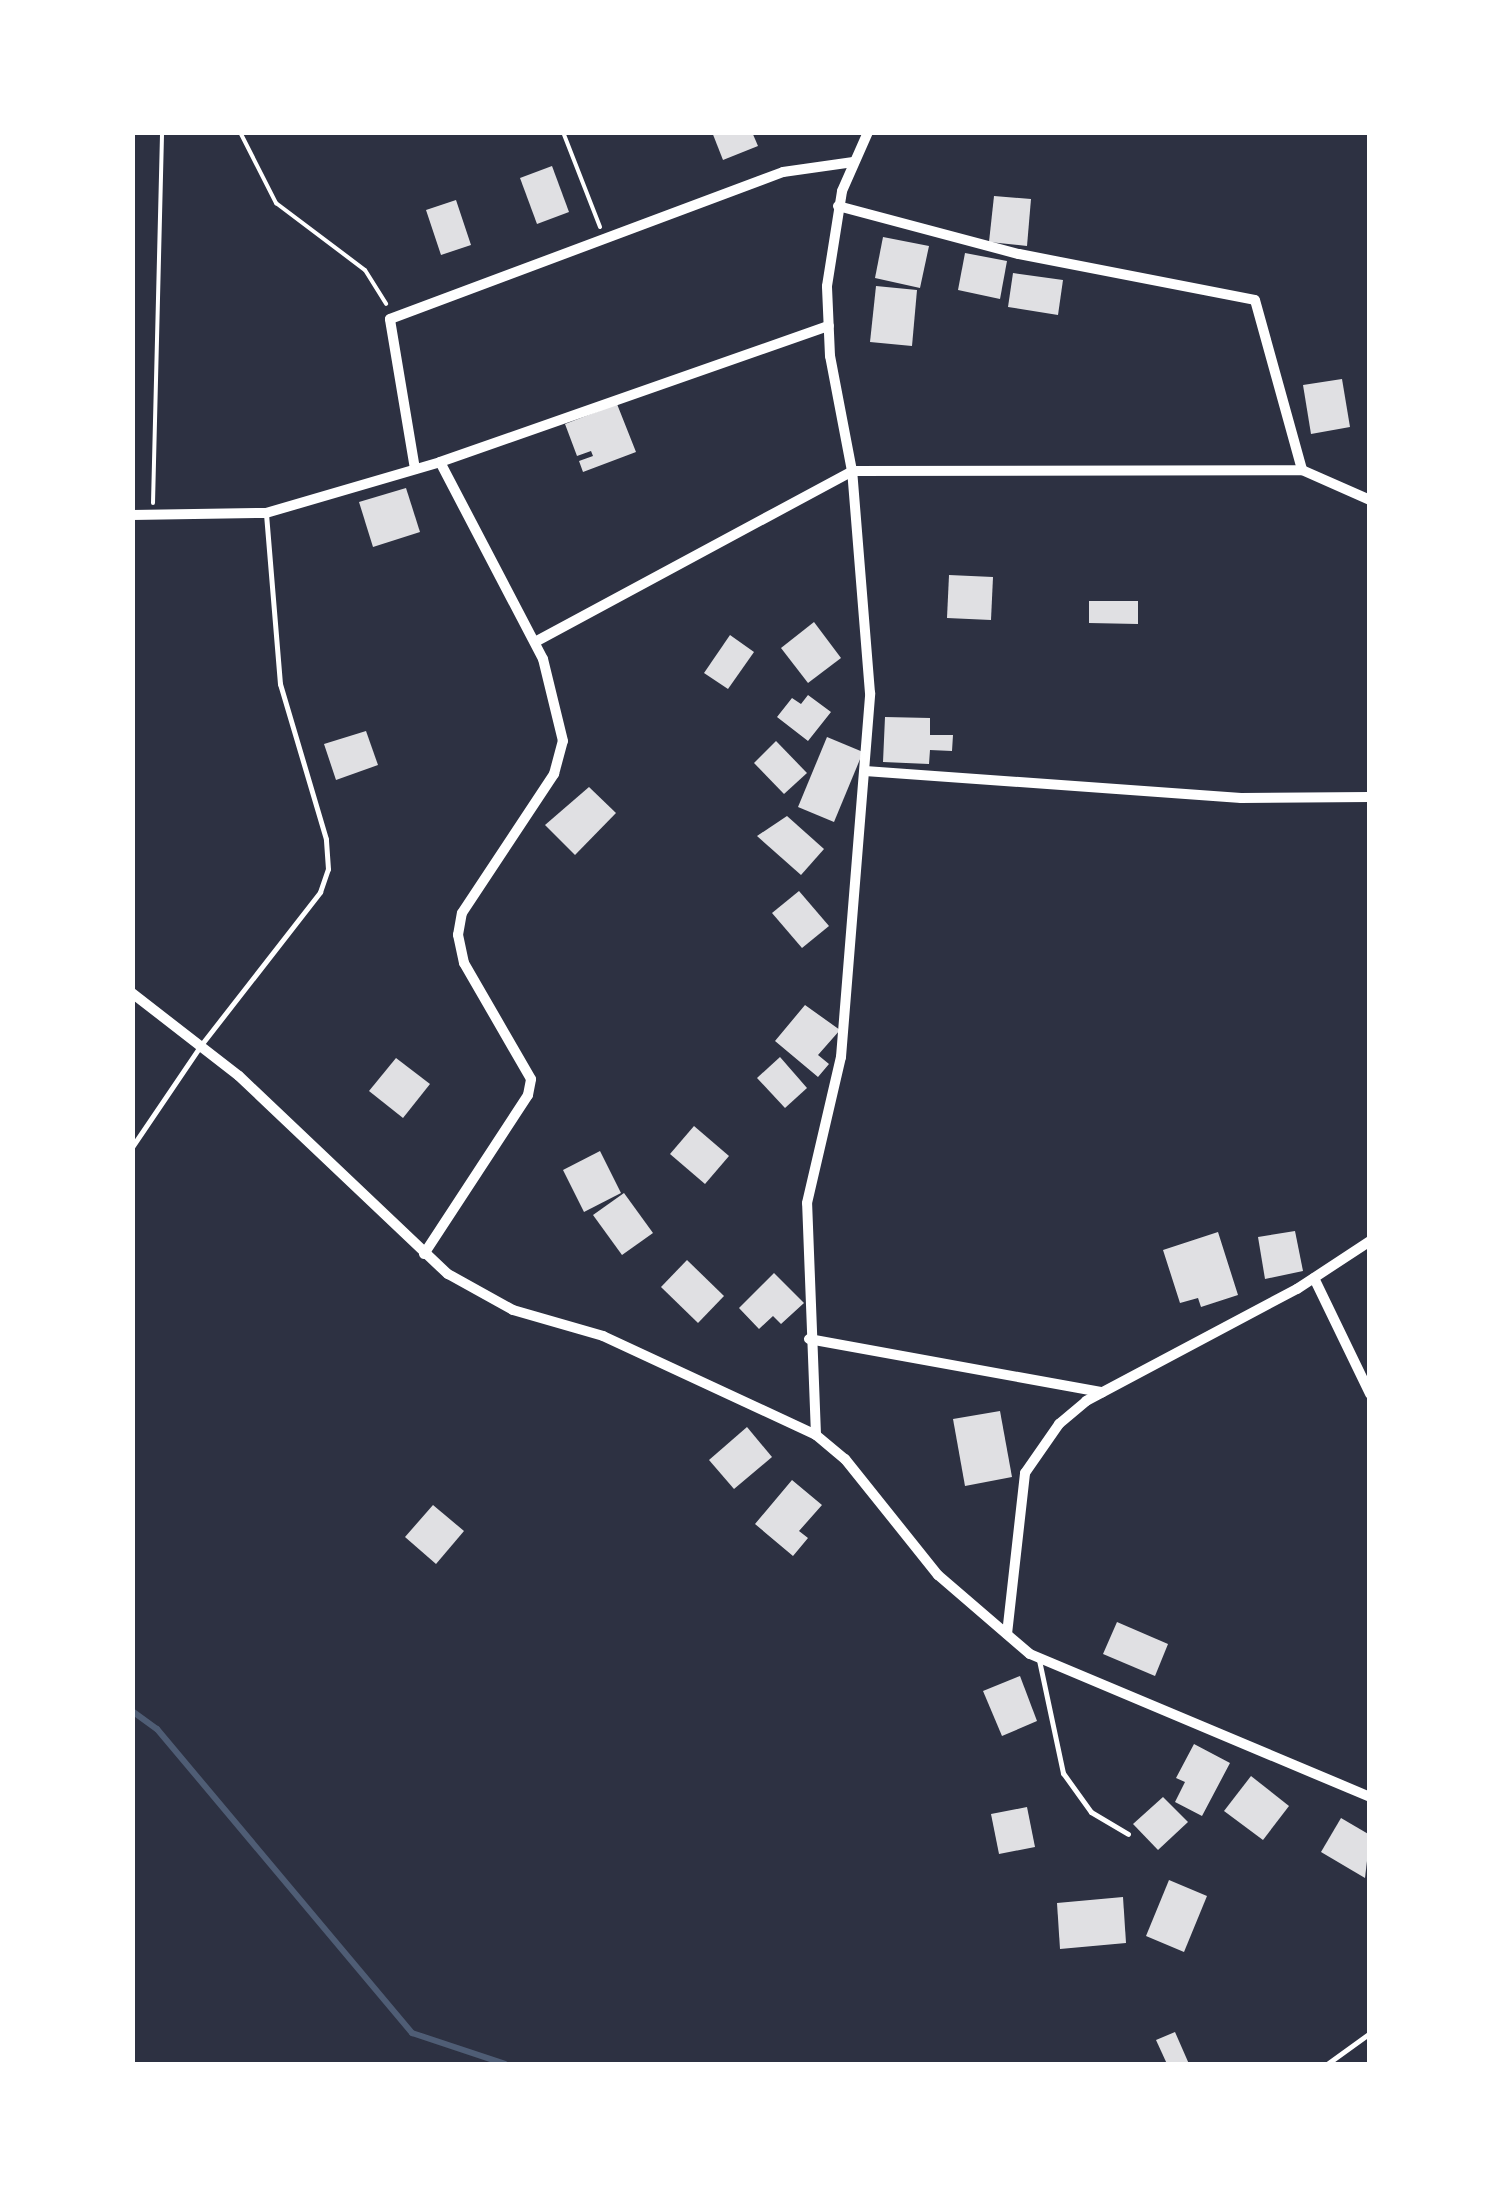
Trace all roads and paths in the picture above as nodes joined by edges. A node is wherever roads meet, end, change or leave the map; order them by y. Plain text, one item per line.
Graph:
1 (162, 132) edge
2 (240, 132) edge
3 (562, 132) edge
4 (868, 132) edge
5 (853, 162) junction
6 (838, 206) junction
7 (604, 236) junction
8 (390, 318) junction
9 (829, 326) junction
10 (440, 462) junction
11 (415, 469) junction
12 (1302, 470) junction
13 (852, 471) junction
14 (1370, 500) edge
15 (266, 513) junction
16 (132, 515) edge
17 (152, 517) junction
18 (535, 642) junction
19 (865, 770) junction
20 (1370, 797) edge
21 (132, 993) edge
22 (201, 1045) junction
23 (132, 1147) edge
24 (1370, 1241) edge
25 (424, 1254) junction
26 (1314, 1278) junction
27 (808, 1340) junction
28 (1102, 1392) junction
29 (1370, 1394) edge
30 (816, 1435) junction
31 (1007, 1634) junction
32 (1038, 1658) junction
33 (1370, 1797) edge
34 (1128, 1834) dead end
35 (1370, 2032) edge
36 (1328, 2064) edge

1 - 17 path
2 - 8 path
3 - 7 path
4 - 5 street
5 - 6 street
5 - 7 street
6 - 9 street
6 - 12 street
7 - 8 street
8 - 11 street
9 - 10 street
9 - 13 street
10 - 11 street
10 - 18 street
11 - 15 street
12 - 13 street
12 - 14 street
13 - 18 street
13 - 19 street
15 - 17 street
15 - 22 lane
16 - 17 street
18 - 25 street
19 - 20 street
19 - 27 street
21 - 22 street
22 - 23 lane
22 - 25 street
24 - 26 street
25 - 30 street
26 - 28 street
26 - 29 street
27 - 28 street
27 - 30 street
28 - 31 street
30 - 31 street
31 - 32 street
32 - 33 street
32 - 34 lane
35 - 36 lane

